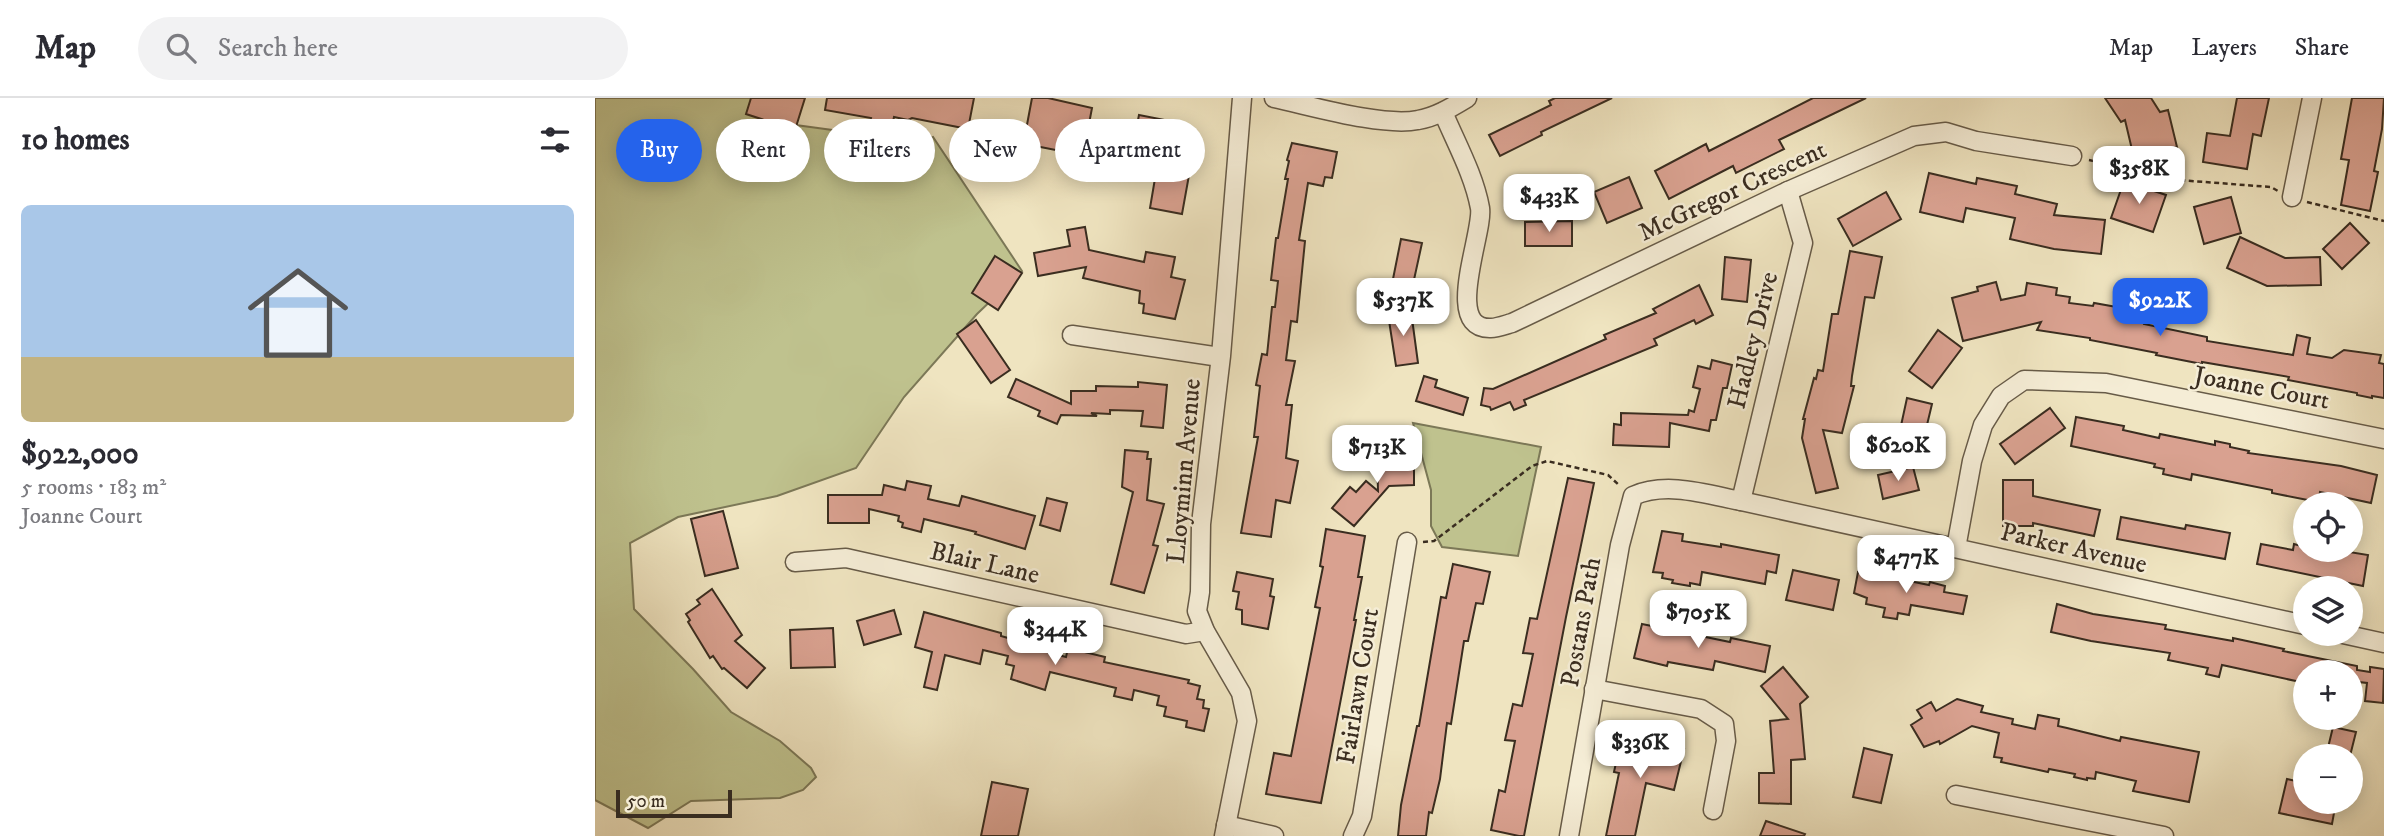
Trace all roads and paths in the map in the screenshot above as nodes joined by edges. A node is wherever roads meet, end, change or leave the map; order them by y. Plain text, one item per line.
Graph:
1 (1242, 98) edge
2 (1274, 98) edge
3 (1467, 98) edge
4 (2312, 98) edge
5 (1443, 112) junction
6 (2072, 156) joint
7 (1788, 191) junction
8 (2292, 197) junction
9 (2384, 221) edge
10 (1072, 335) dead end
11 (1220, 357) junction
12 (2384, 439) edge
13 (1633, 496) junction
14 (1741, 501) junction
15 (1407, 542) joint
16 (1956, 548) junction
17 (795, 562) dead end
18 (2293, 622) edge
19 (1205, 631) junction
20 (2363, 638) edge
21 (2384, 643) edge
22 (1594, 689) junction
23 (1956, 794) dead end
24 (1713, 810) dead end
25 (1225, 831) edge
26 (1274, 836) edge
27 (1353, 836) edge
28 (1569, 836) edge
29 (2164, 836) edge

1 - 11 street, Lloyminn Avenue
2 - 5 street
3 - 5 street
4 - 8 street
5 - 7 street, McGregor Crescent
6 - 7 street, McGregor Crescent
6 - 8 path
7 - 14 street, Hadley Drive
8 - 9 path
10 - 11 street
11 - 19 street, Lloyminn Avenue
12 - 16 street, Joanne Court
13 - 14 street, Parker Avenue
13 - 15 path
13 - 22 street, Postans Path
14 - 16 street, Parker Avenue
15 - 27 street, Fairlawn Court
16 - 18 street, Parker Avenue
17 - 19 street, Blair Lane
19 - 25 street, Lloyminn Avenue
20 - 21 street
22 - 24 street
22 - 28 street, Postans Path
23 - 29 street
25 - 26 street

